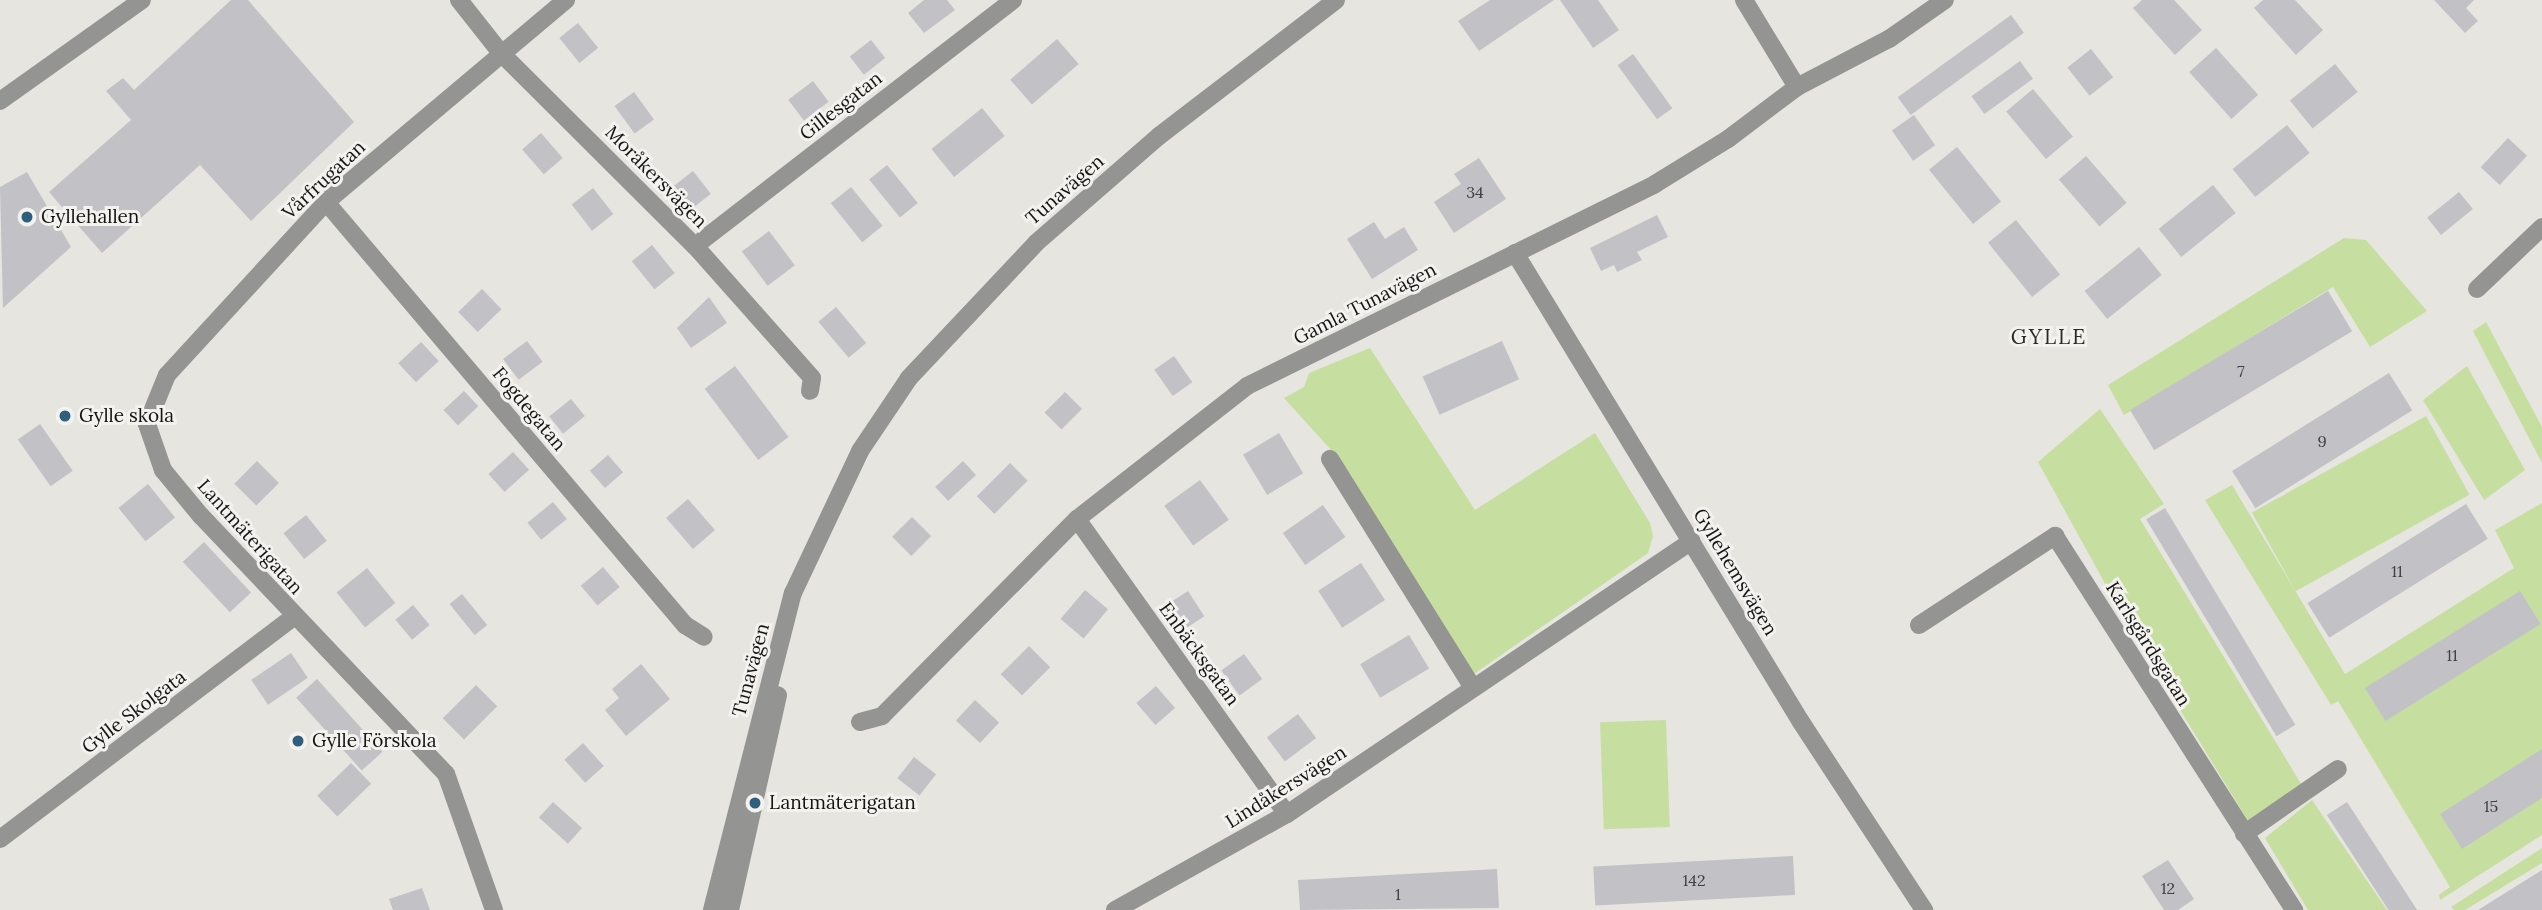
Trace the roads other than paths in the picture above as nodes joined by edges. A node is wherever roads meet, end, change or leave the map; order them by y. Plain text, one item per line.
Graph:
1 (142, 0) edge
2 (459, 0) edge
3 (566, 0) edge
4 (1013, 0) edge
5 (1336, 0) edge
6 (1744, 0) edge
7 (1945, 0) edge
8 (500, 52) junction
9 (1797, 87) junction
10 (0, 101) edge
11 (326, 202) junction
12 (2542, 227) edge
13 (695, 246) junction
14 (1515, 253) junction
15 (2477, 289) dead end
16 (810, 391) dead end
17 (147, 424) joint
18 (860, 451) junction
19 (1330, 459) dead end
20 (1077, 519) junction
21 (1692, 541) junction
22 (294, 617) junction
23 (1919, 625) dead end
24 (704, 637) dead end
25 (1473, 688) junction
26 (860, 722) dead end
27 (2338, 769) dead end
28 (1287, 814) junction
29 (2244, 834) junction
30 (0, 839) edge
31 (494, 910) edge
32 (712, 910) edge
33 (730, 910) edge
34 (1115, 910) edge
35 (1924, 910) edge
36 (2294, 910) edge

1 - 10 street
2 - 8 street, Moråkersvägen
3 - 8 street, Vårfrugatan
4 - 13 street, Gillesgatan
5 - 18 street, Tunavägen
6 - 9 street
7 - 9 street, Gamla Tunavägen
8 - 11 street, Vårfrugatan
8 - 13 street, Moråkersvägen
9 - 14 street, Gamla Tunavägen
11 - 17 street, Vårfrugatan
11 - 24 street, Fogdegatan
12 - 15 street
13 - 16 street, Moråkersvägen
14 - 20 street, Gamla Tunavägen
14 - 21 street, Gyllehemsvägen
17 - 22 street, Lantmäterigatan
18 - 32 street, Tunavägen
18 - 33 street, Tunavägen
19 - 25 street
20 - 26 street, Gamla Tunavägen
20 - 28 street, Enbäcksgatan
21 - 25 street, Lindåkersvägen
21 - 35 street, Gyllehemsvägen
22 - 30 street, Gylle Skolgata
22 - 31 street, Lantmäterigatan
23 - 29 street, Karlsgårdsgatan
25 - 28 street, Lindåkersvägen
27 - 29 street
28 - 34 street, Lindåkersvägen
29 - 36 street, Karlsgårdsgatan

